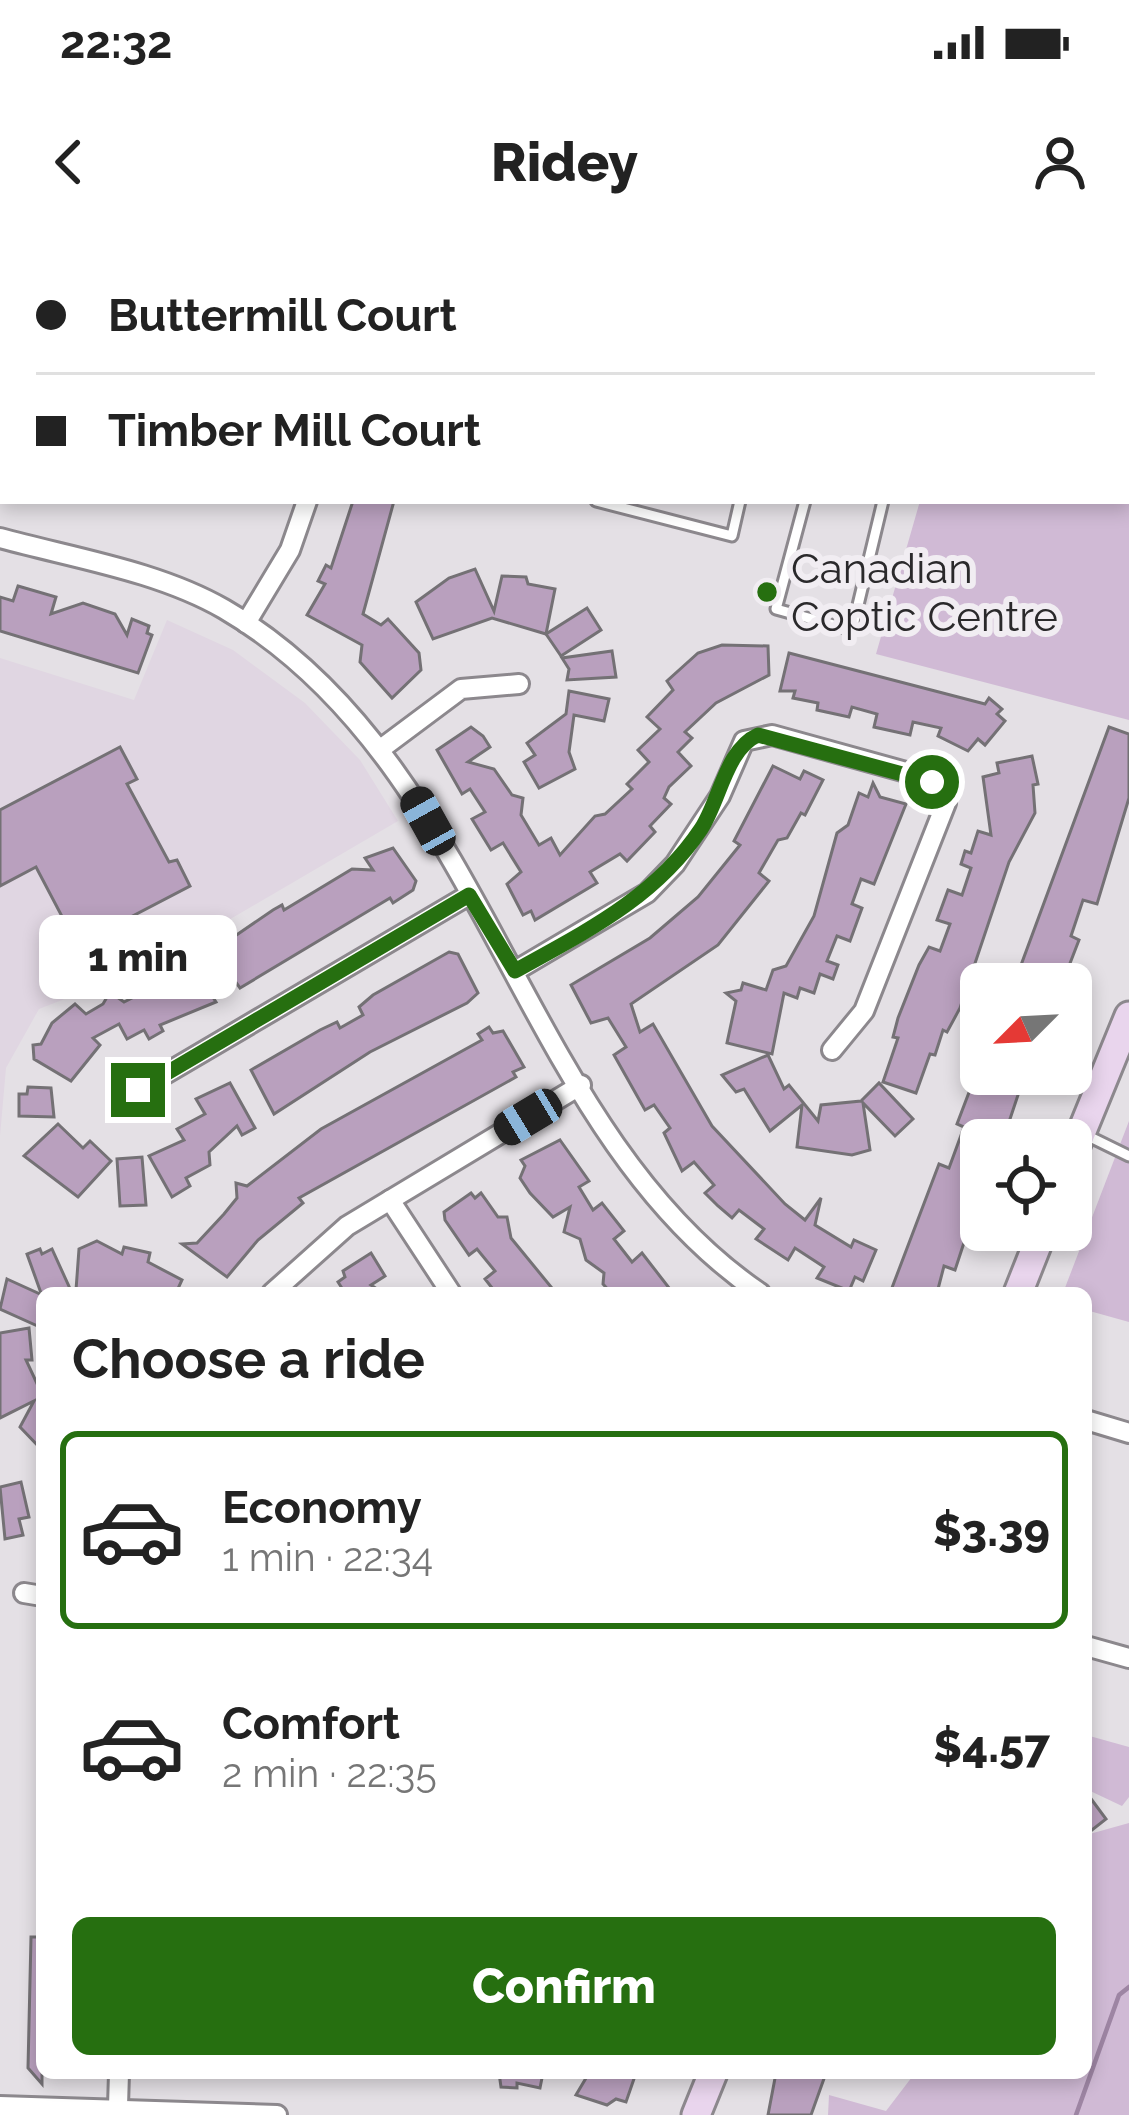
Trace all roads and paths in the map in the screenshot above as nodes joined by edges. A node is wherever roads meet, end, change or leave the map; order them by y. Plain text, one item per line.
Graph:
1 (306, 504) edge
2 (608, 504) edge
3 (739, 504) edge
4 (804, 504) edge
5 (883, 504) edge
6 (0, 538) edge
7 (246, 623) junction
8 (519, 684) dead end
9 (382, 748) junction
10 (469, 895) junction
11 (515, 971) junction
12 (1129, 1016) edge
13 (832, 1050) dead end
14 (581, 1085) junction
15 (138, 1090) dead end
16 (1087, 1119) edge
17 (1092, 1148) edge
18 (1129, 1156) edge
19 (390, 1200) junction
20 (1035, 1251) edge
21 (278, 1287) edge
22 (447, 1287) edge
23 (752, 1287) edge
24 (1020, 1287) edge
25 (1092, 1422) edge
26 (1129, 1432) edge
27 (1092, 1648) edge
28 (1129, 1658) edge
29 (119, 2079) edge
30 (711, 2079) edge
31 (0, 2106) edge
32 (118, 2106) junction
33 (277, 2115) edge
34 (696, 2115) edge

1 - 7 street
2 - 3 lane
4 - 5 lane
6 - 7 street
7 - 9 street
8 - 9 street
9 - 10 street
10 - 11 street
10 - 15 street
11 - 13 street
11 - 14 street
12 - 16 main road
14 - 19 street
14 - 23 street
17 - 18 lane
19 - 21 street
19 - 22 street
20 - 24 main road
25 - 26 street
27 - 28 street
29 - 32 street
30 - 34 main road
31 - 32 street
32 - 33 street

